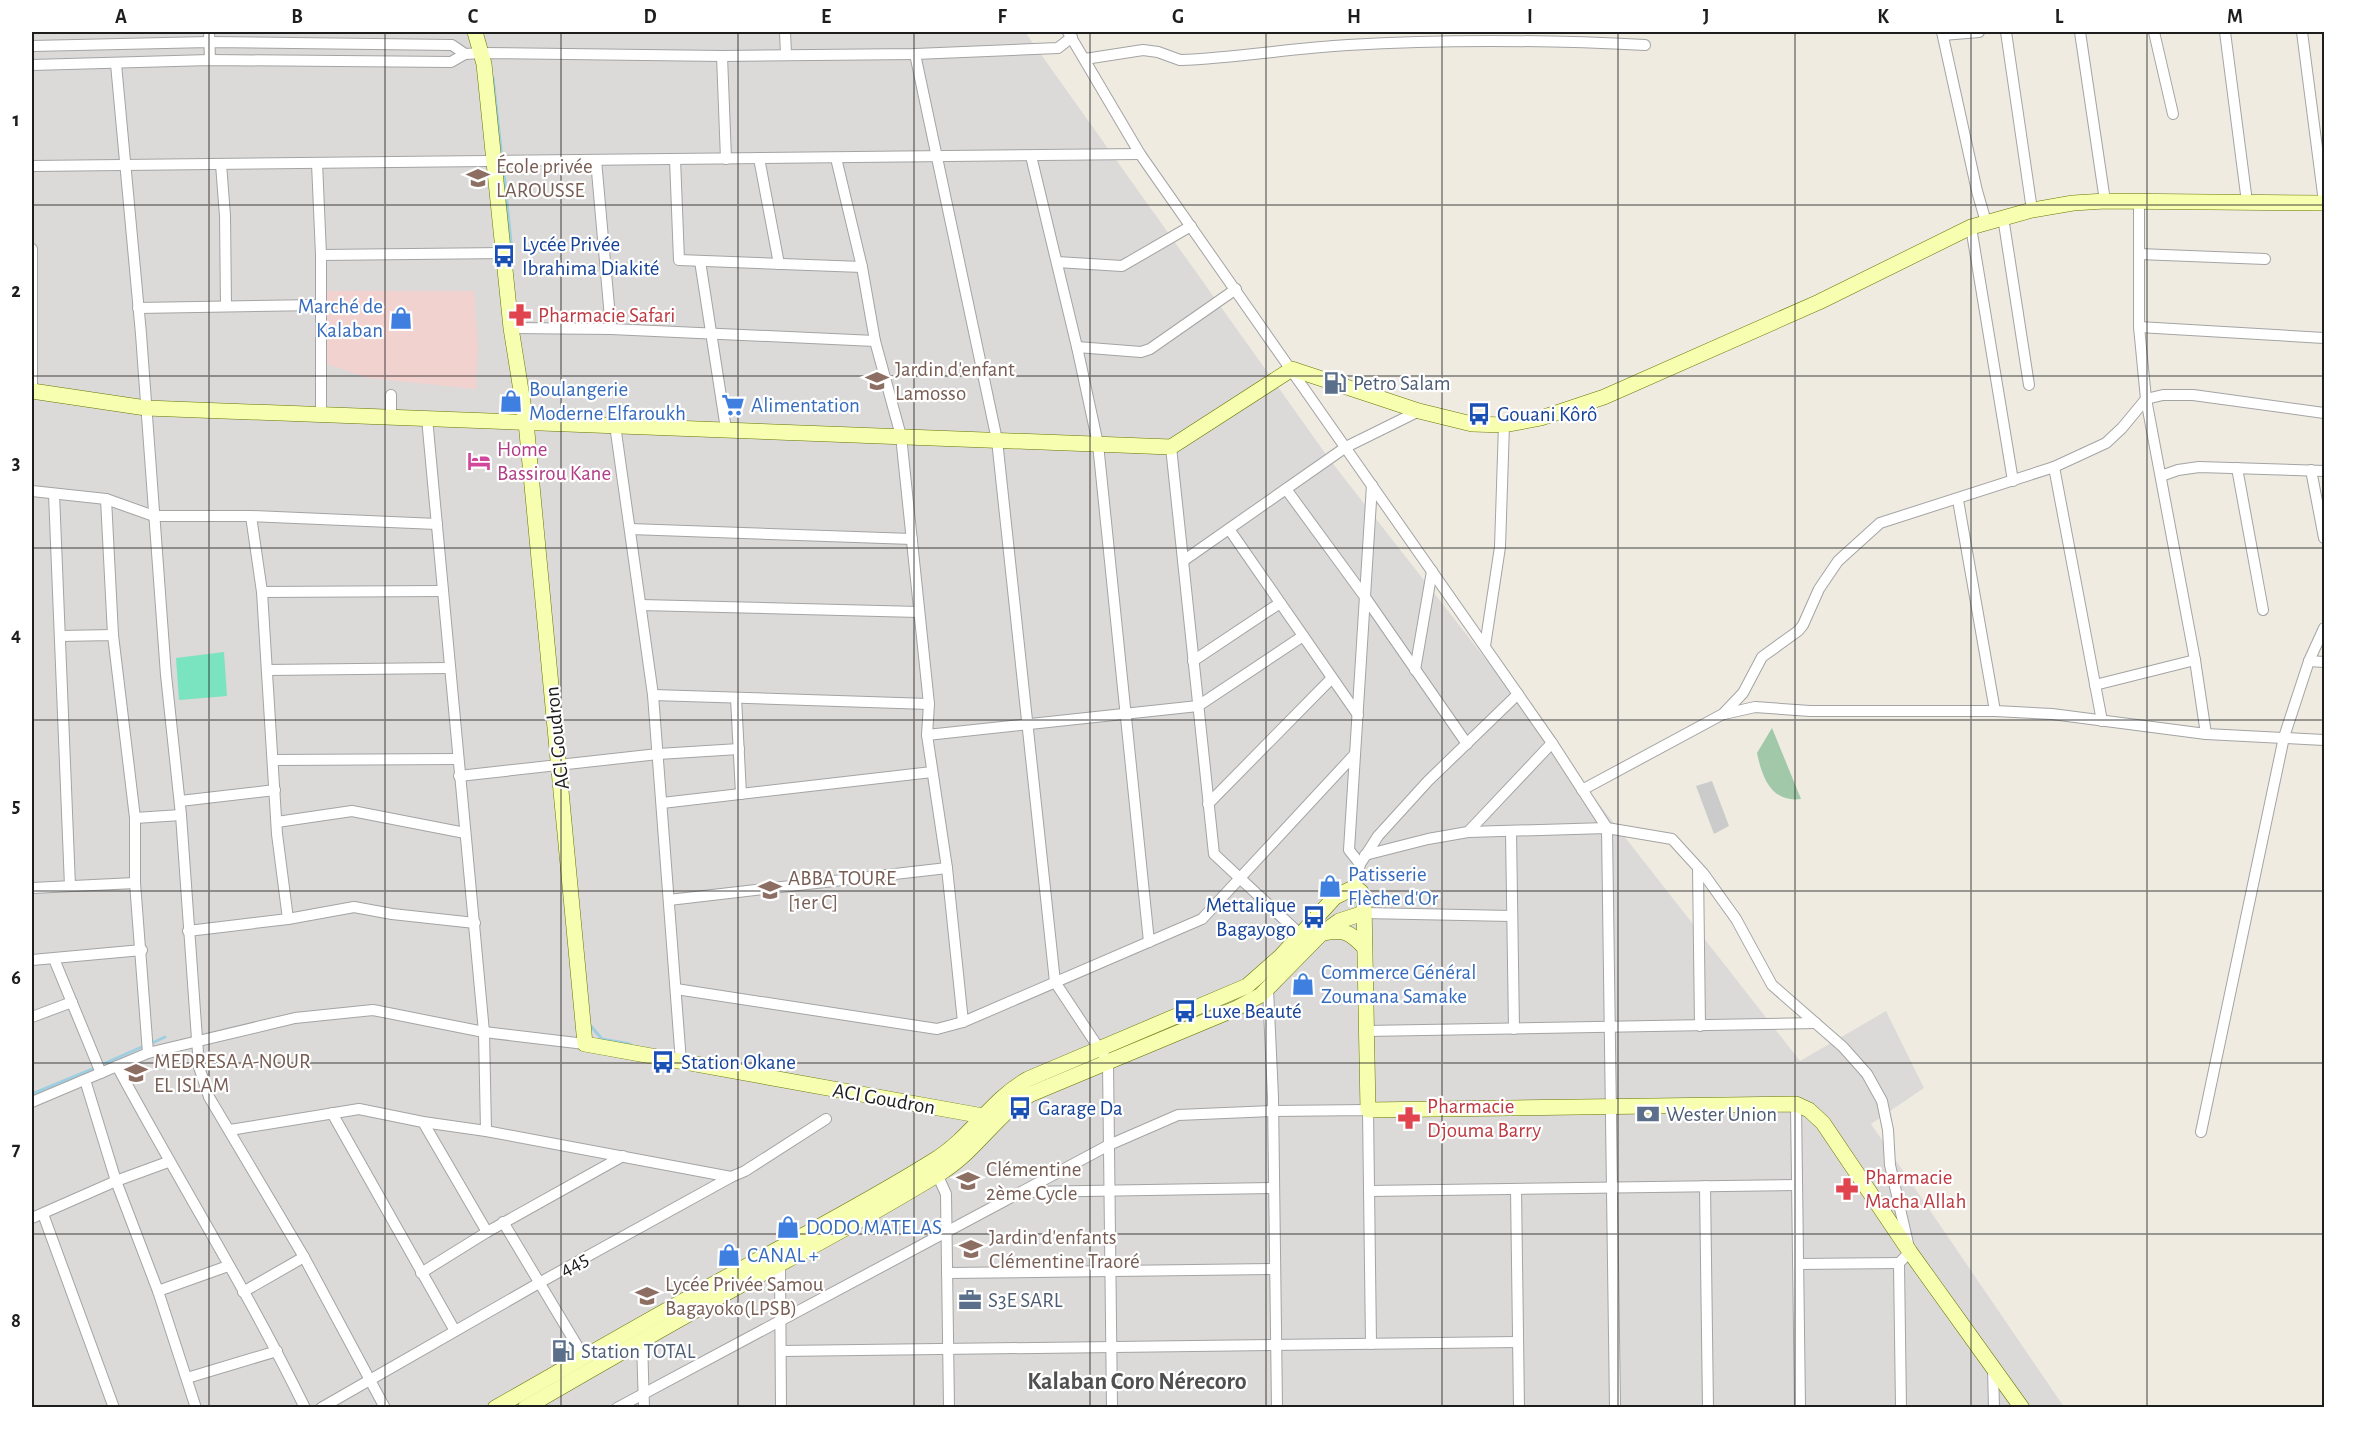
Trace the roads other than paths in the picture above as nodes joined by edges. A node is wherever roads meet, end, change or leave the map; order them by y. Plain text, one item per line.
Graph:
1 (475, 32) edge
2 (785, 32) edge
3 (1979, 32) edge
4 (2006, 32) edge
5 (2080, 32) edge
6 (2154, 32) edge
7 (2225, 32) edge
8 (2302, 32) edge
9 (1943, 33) edge
10 (1070, 34) edge
11 (209, 37) edge
12 (1645, 45) dead end
13 (32, 46) edge
14 (482, 53) junction
15 (465, 54) junction
16 (786, 54) junction
17 (915, 54) junction
18 (722, 56) junction
19 (1085, 59) junction
20 (210, 60) junction
21 (116, 64) junction
22 (32, 65) edge
23 (2173, 114) dead end
24 (1140, 154) junction
25 (1031, 156) junction
26 (936, 157) junction
27 (836, 158) junction
28 (675, 159) junction
29 (726, 159) junction
30 (759, 159) junction
31 (596, 160) junction
32 (495, 161) junction
33 (317, 163) junction
34 (221, 164) junction
35 (124, 165) junction
36 (32, 166) edge
37 (2105, 201) junction
38 (2139, 202) junction
39 (2247, 202) junction
40 (2325, 202) edge
41 (2032, 210) junction
42 (2004, 216) junction
43 (1986, 222) junction
44 (1191, 226) junction
45 (1971, 227) junction
46 (32, 249) edge
47 (505, 253) junction
48 (2139, 254) junction
49 (321, 255) junction
50 (2265, 259) dead end
51 (700, 261) junction
52 (1057, 262) junction
53 (779, 264) junction
54 (862, 267) junction
55 (1236, 289) junction
56 (32, 305) edge
57 (320, 305) junction
58 (226, 306) junction
59 (138, 308) junction
60 (2139, 327) junction
61 (511, 328) junction
62 (611, 329) junction
63 (711, 335) junction
64 (2325, 338) edge
65 (875, 341) junction
66 (1077, 347) junction
67 (1292, 369) junction
68 (2029, 385) dead end
69 (32, 391) edge
70 (391, 395) dead end
71 (2146, 399) junction
72 (146, 408) junction
73 (1419, 411) junction
74 (2325, 413) edge
75 (321, 414) junction
76 (391, 417) junction
77 (427, 418) junction
78 (526, 422) junction
79 (1504, 425) junction
80 (615, 426) junction
81 (726, 429) junction
82 (901, 436) junction
83 (997, 440) junction
84 (1098, 444) junction
85 (1171, 447) junction
86 (1346, 447) junction
87 (2054, 467) junction
88 (2237, 468) junction
89 (2311, 470) junction
90 (2325, 471) edge
91 (2161, 476) junction
92 (2013, 481) junction
93 (1372, 485) junction
94 (1287, 489) junction
95 (32, 491) edge
96 (54, 494) junction
97 (106, 499) junction
98 (1958, 500) junction
99 (154, 516) junction
100 (251, 516) junction
101 (437, 524) junction
102 (630, 529) junction
103 (1229, 529) junction
104 (2325, 538) edge
105 (912, 539) junction
106 (1183, 561) junction
107 (1432, 570) junction
108 (443, 591) junction
109 (262, 592) junction
110 (1365, 597) junction
111 (1280, 603) junction
112 (641, 605) junction
113 (2263, 610) dead end
114 (920, 612) junction
115 (2325, 628) edge
116 (113, 635) junction
117 (60, 636) junction
118 (1303, 636) junction
119 (1485, 646) junction
120 (2195, 660) junction
121 (1193, 661) junction
122 (2310, 661) junction
123 (2325, 662) edge
124 (449, 668) junction
125 (267, 670) junction
126 (1414, 670) junction
127 (1332, 678) junction
128 (2095, 685) junction
129 (1518, 694) junction
130 (654, 695) junction
131 (736, 698) junction
132 (929, 704) junction
133 (1198, 706) junction
134 (1995, 711) junction
135 (1126, 714) junction
136 (1723, 714) junction
137 (1358, 715) junction
138 (2102, 721) junction
139 (1029, 725) junction
140 (2206, 734) junction
141 (927, 735) junction
142 (2284, 737) junction
143 (2325, 740) edge
144 (1552, 742) junction
145 (1467, 744) junction
146 (739, 749) junction
147 (658, 754) junction
148 (1355, 754) junction
149 (458, 759) junction
150 (273, 760) junction
151 (560, 765) junction
152 (932, 772) junction
153 (459, 776) junction
154 (275, 790) junction
155 (1582, 790) junction
156 (741, 794) junction
157 (180, 801) junction
158 (662, 803) junction
159 (1208, 804) junction
160 (181, 815) junction
161 (135, 818) junction
162 (277, 822) junction
163 (1606, 828) junction
164 (1511, 831) junction
165 (465, 832) junction
166 (1468, 832) junction
167 (1362, 860) junction
168 (947, 868) junction
169 (1698, 868) junction
170 (1241, 879) junction
171 (135, 883) junction
172 (70, 886) junction
173 (1355, 886) junction
174 (32, 888) edge
175 (669, 900) junction
176 (1364, 913) junction
177 (1512, 916) junction
178 (288, 919) junction
179 (475, 923) junction
180 (188, 931) junction
181 (1321, 934) junction
182 (1302, 936) junction
183 (1149, 942) junction
184 (1364, 947) junction
185 (142, 950) junction
186 (54, 959) junction
187 (32, 960) edge
188 (1055, 982) junction
189 (676, 989) junction
190 (1268, 989) junction
191 (72, 1002) junction
192 (32, 1017) edge
193 (963, 1022) junction
194 (1816, 1023) junction
195 (1700, 1026) junction
196 (1609, 1028) junction
197 (1514, 1029) junction
198 (1365, 1031) junction
199 (484, 1032) junction
200 (198, 1041) junction
201 (585, 1044) junction
202 (1099, 1048) junction
203 (148, 1053) junction
204 (681, 1062) junction
205 (1108, 1062) junction
206 (117, 1066) junction
207 (101, 1073) junction
208 (85, 1080) junction
209 (32, 1102) edge
210 (1796, 1104) junction
211 (1610, 1107) junction
212 (1368, 1110) junction
213 (1273, 1111) junction
214 (332, 1113) junction
215 (826, 1119) dead end
216 (989, 1119) junction
217 (423, 1122) junction
218 (230, 1130) junction
219 (486, 1131) junction
220 (2201, 1132) dead end
221 (1109, 1145) junction
222 (622, 1156) junction
223 (168, 1162) junction
224 (937, 1174) junction
225 (731, 1177) junction
226 (116, 1181) junction
227 (1797, 1185) junction
228 (1705, 1186) junction
229 (1612, 1187) junction
230 (1274, 1188) junction
231 (1516, 1189) junction
232 (1110, 1190) junction
233 (1369, 1191) junction
234 (1020, 1192) junction
235 (43, 1214) junction
236 (32, 1218) edge
237 (503, 1222) junction
238 (487, 1232) junction
239 (947, 1233) junction
240 (304, 1257) junction
241 (1905, 1257) junction
242 (780, 1264) junction
243 (1798, 1264) junction
244 (228, 1266) junction
245 (1275, 1269) junction
246 (1111, 1271) junction
247 (422, 1273) junction
248 (947, 1274) junction
249 (539, 1283) junction
250 (158, 1291) junction
251 (243, 1292) junction
252 (780, 1320) junction
253 (455, 1331) junction
254 (642, 1341) junction
255 (1518, 1342) junction
256 (1371, 1344) junction
257 (1277, 1345) junction
258 (1112, 1347) junction
259 (948, 1349) junction
260 (277, 1351) junction
261 (781, 1351) junction
262 (584, 1358) junction
263 (1993, 1367) junction
264 (187, 1378) junction
265 (371, 1380) junction
266 (644, 1393) junction
267 (114, 1407) edge
268 (196, 1407) edge
269 (305, 1407) edge
270 (321, 1407) edge
271 (386, 1407) edge
272 (495, 1407) edge
273 (525, 1407) edge
274 (617, 1407) edge
275 (644, 1407) edge
276 (781, 1407) edge
277 (949, 1407) edge
278 (1112, 1407) edge
279 (1277, 1407) edge
280 (1519, 1407) edge
281 (1614, 1407) edge
282 (1708, 1407) edge
283 (1800, 1407) edge
284 (1901, 1407) edge
285 (1994, 1407) edge
286 (2022, 1407) edge

1 - 14 street, ACI Goudron
2 - 16 street
3 - 9 street
4 - 41 street
5 - 37 street
6 - 23 street
7 - 39 street
8 - 40 street
9 - 43 street
10 - 17 street
10 - 19 street
11 - 13 street
11 - 15 street
11 - 20 street
12 - 19 street
14 - 15 street
14 - 18 street
14 - 32 street, ACI Goudron
15 - 20 street
16 - 17 street
16 - 18 street
17 - 26 street
18 - 29 street
19 - 24 street
20 - 21 street
21 - 22 street
21 - 35 street
24 - 25 street
24 - 44 street
25 - 26 street
25 - 52 street
26 - 27 street
26 - 83 street
27 - 30 street
27 - 54 street
28 - 29 street
28 - 31 street
28 - 51 street
29 - 30 street
30 - 53 street
31 - 32 street
31 - 62 street
32 - 33 street
32 - 47 street, ACI Goudron
33 - 34 street
33 - 49 street
34 - 35 street
34 - 58 street
35 - 36 street
35 - 59 street
37 - 38 street
37 - 41 street
38 - 39 street
38 - 48 street
39 - 40 street
41 - 42 street
42 - 43 street
42 - 68 street
43 - 45 street
44 - 52 street
44 - 55 street
45 - 79 street
45 - 92 street
46 - 56 street
47 - 49 street
47 - 61 street, ACI Goudron
48 - 50 street
48 - 60 street
49 - 57 street
51 - 53 street
51 - 63 street
52 - 66 street
53 - 54 street
54 - 65 street
55 - 66 street
55 - 67 street
56 - 69 street
57 - 58 street
57 - 75 street
58 - 59 street
59 - 72 street
60 - 64 street
60 - 71 street
61 - 62 street
61 - 78 street, ACI Goudron
62 - 63 street
63 - 65 street
63 - 81 street
65 - 82 street
66 - 84 street
67 - 73 street
67 - 85 street
67 - 86 street
69 - 72 street
70 - 76 street
71 - 74 street
71 - 87 street
71 - 91 street
72 - 75 street
72 - 99 street
73 - 79 street
73 - 86 street
75 - 76 street
76 - 77 street
77 - 78 street
77 - 101 street
78 - 80 street
78 - 151 street, ACI Goudron
79 - 119 street
80 - 81 street
80 - 102 street
81 - 82 street
82 - 83 street
82 - 105 street
83 - 84 street
83 - 139 street
84 - 85 street
84 - 135 street
85 - 106 street
86 - 93 street
86 - 94 street
87 - 92 street
87 - 128 street
88 - 89 street
88 - 91 street
88 - 113 street
89 - 90 street
89 - 104 street
91 - 120 street
92 - 98 street
93 - 107 street
93 - 110 street
94 - 103 street
94 - 110 street
95 - 96 street
96 - 97 street
96 - 117 street
97 - 99 street
97 - 116 street
98 - 134 street
98 - 136 street
99 - 100 street
99 - 157 street
100 - 101 street
100 - 109 street
101 - 108 street
102 - 105 street
102 - 112 street
103 - 106 street
103 - 111 street
105 - 114 street
106 - 121 street
107 - 119 street
107 - 126 street
108 - 109 street
108 - 124 street
109 - 125 street
110 - 126 street
110 - 137 street
111 - 118 street
111 - 121 street
112 - 114 street
112 - 130 street
114 - 132 street
115 - 122 street
116 - 117 street
116 - 161 street
117 - 172 street
118 - 127 street
118 - 133 street
119 - 129 street
120 - 128 street
120 - 140 street
121 - 133 street
122 - 123 street
122 - 142 street
124 - 125 street
124 - 149 street
125 - 150 street
126 - 145 street
127 - 137 street
127 - 159 street
128 - 138 street
129 - 144 street
129 - 145 street
130 - 131 street
130 - 147 street
131 - 132 street
131 - 146 street
132 - 141 street
133 - 135 street
133 - 159 street
134 - 136 street
134 - 138 street
135 - 139 street
135 - 183 street
136 - 155 street
137 - 148 street
138 - 140 street
139 - 141 street
139 - 188 street
140 - 142 street
141 - 152 street
142 - 143 street
142 - 220 street
144 - 155 street
144 - 166 street
145 - 167 street
146 - 147 street
146 - 156 street
147 - 151 street
147 - 158 street
148 - 167 street
148 - 170 street
149 - 150 street
149 - 153 street
150 - 154 street
151 - 153 street
151 - 201 street, ACI Goudron
152 - 156 street
152 - 168 street
153 - 165 street
154 - 157 street
154 - 162 street
155 - 163 street
156 - 158 street
157 - 160 street
158 - 175 street
159 - 170 street
160 - 161 street
160 - 180 street
161 - 171 street
162 - 165 street
162 - 178 street
163 - 164 street
163 - 169 street
163 - 196 street
164 - 166 street
164 - 177 street
165 - 179 street
166 - 167 street
167 - 173 street
168 - 175 street
168 - 193 street
169 - 194 street
169 - 195 street
170 - 182 street
170 - 183 street
171 - 172 street
171 - 185 street
172 - 174 street
173 - 176 street
173 - 182 street
175 - 189 street
176 - 177 street
176 - 181 street
176 - 184 street
177 - 197 street
178 - 179 street
178 - 180 street
179 - 199 street
180 - 200 street
181 - 184 street
181 - 190 street
182 - 202 street
183 - 188 street
184 - 198 street
185 - 186 street
185 - 203 street
186 - 187 street
186 - 191 street
188 - 193 street
188 - 202 street
189 - 193 street
189 - 204 street
190 - 205 street
190 - 213 street
191 - 192 street
191 - 207 street
194 - 195 street
194 - 241 street
195 - 196 street
196 - 197 street
196 - 211 street
197 - 198 street
198 - 212 street
199 - 200 street
199 - 201 street
199 - 219 street
200 - 203 street
200 - 218 street
201 - 204 street, ACI Goudron
202 - 205 street
202 - 216 street
203 - 206 street
204 - 216 street, ACI Goudron
205 - 216 street
205 - 221 street
206 - 207 street
206 - 223 street
207 - 208 street
208 - 209 street
208 - 226 street
210 - 211 street
210 - 227 street
210 - 241 street
211 - 212 street
211 - 229 street
212 - 213 street
212 - 233 street
213 - 221 street
213 - 230 street
214 - 217 street
214 - 218 street
214 - 247 street
215 - 225 street, 445
216 - 224 street
216 - 262 street
217 - 219 street
217 - 238 street
218 - 240 street
219 - 222 street
221 - 232 street
221 - 234 street
222 - 225 street
222 - 237 street
223 - 226 street
223 - 244 street
224 - 239 street
224 - 242 street
225 - 249 street, 445
226 - 235 street
226 - 250 street
227 - 228 street
227 - 243 street
228 - 229 street
228 - 282 street
229 - 231 street
229 - 281 street
230 - 232 street
230 - 245 street
231 - 233 street
231 - 255 street
232 - 234 street
232 - 246 street
233 - 256 street
234 - 239 street
235 - 236 street
235 - 267 street
237 - 238 street
237 - 249 street
238 - 247 street
239 - 248 street
239 - 252 street
240 - 251 street
240 - 265 street
241 - 243 street
241 - 263 street
241 - 284 street
242 - 252 street
242 - 254 street
243 - 283 street
244 - 250 street
244 - 251 street
245 - 246 street
245 - 257 street
246 - 248 street
246 - 258 street
247 - 253 street
248 - 259 street
249 - 253 street, 445
249 - 262 street
250 - 264 street
251 - 260 street
252 - 261 street
252 - 266 street
253 - 265 street, 445
254 - 266 street
254 - 273 street
255 - 256 street
255 - 280 street
256 - 257 street
257 - 258 street
257 - 279 street
258 - 259 street
258 - 278 street
259 - 261 street
259 - 277 street
260 - 264 street
260 - 269 street
261 - 276 street
262 - 272 street
263 - 285 street
263 - 286 street
264 - 268 street
265 - 270 street, 445
265 - 271 street
266 - 274 street
266 - 275 street

